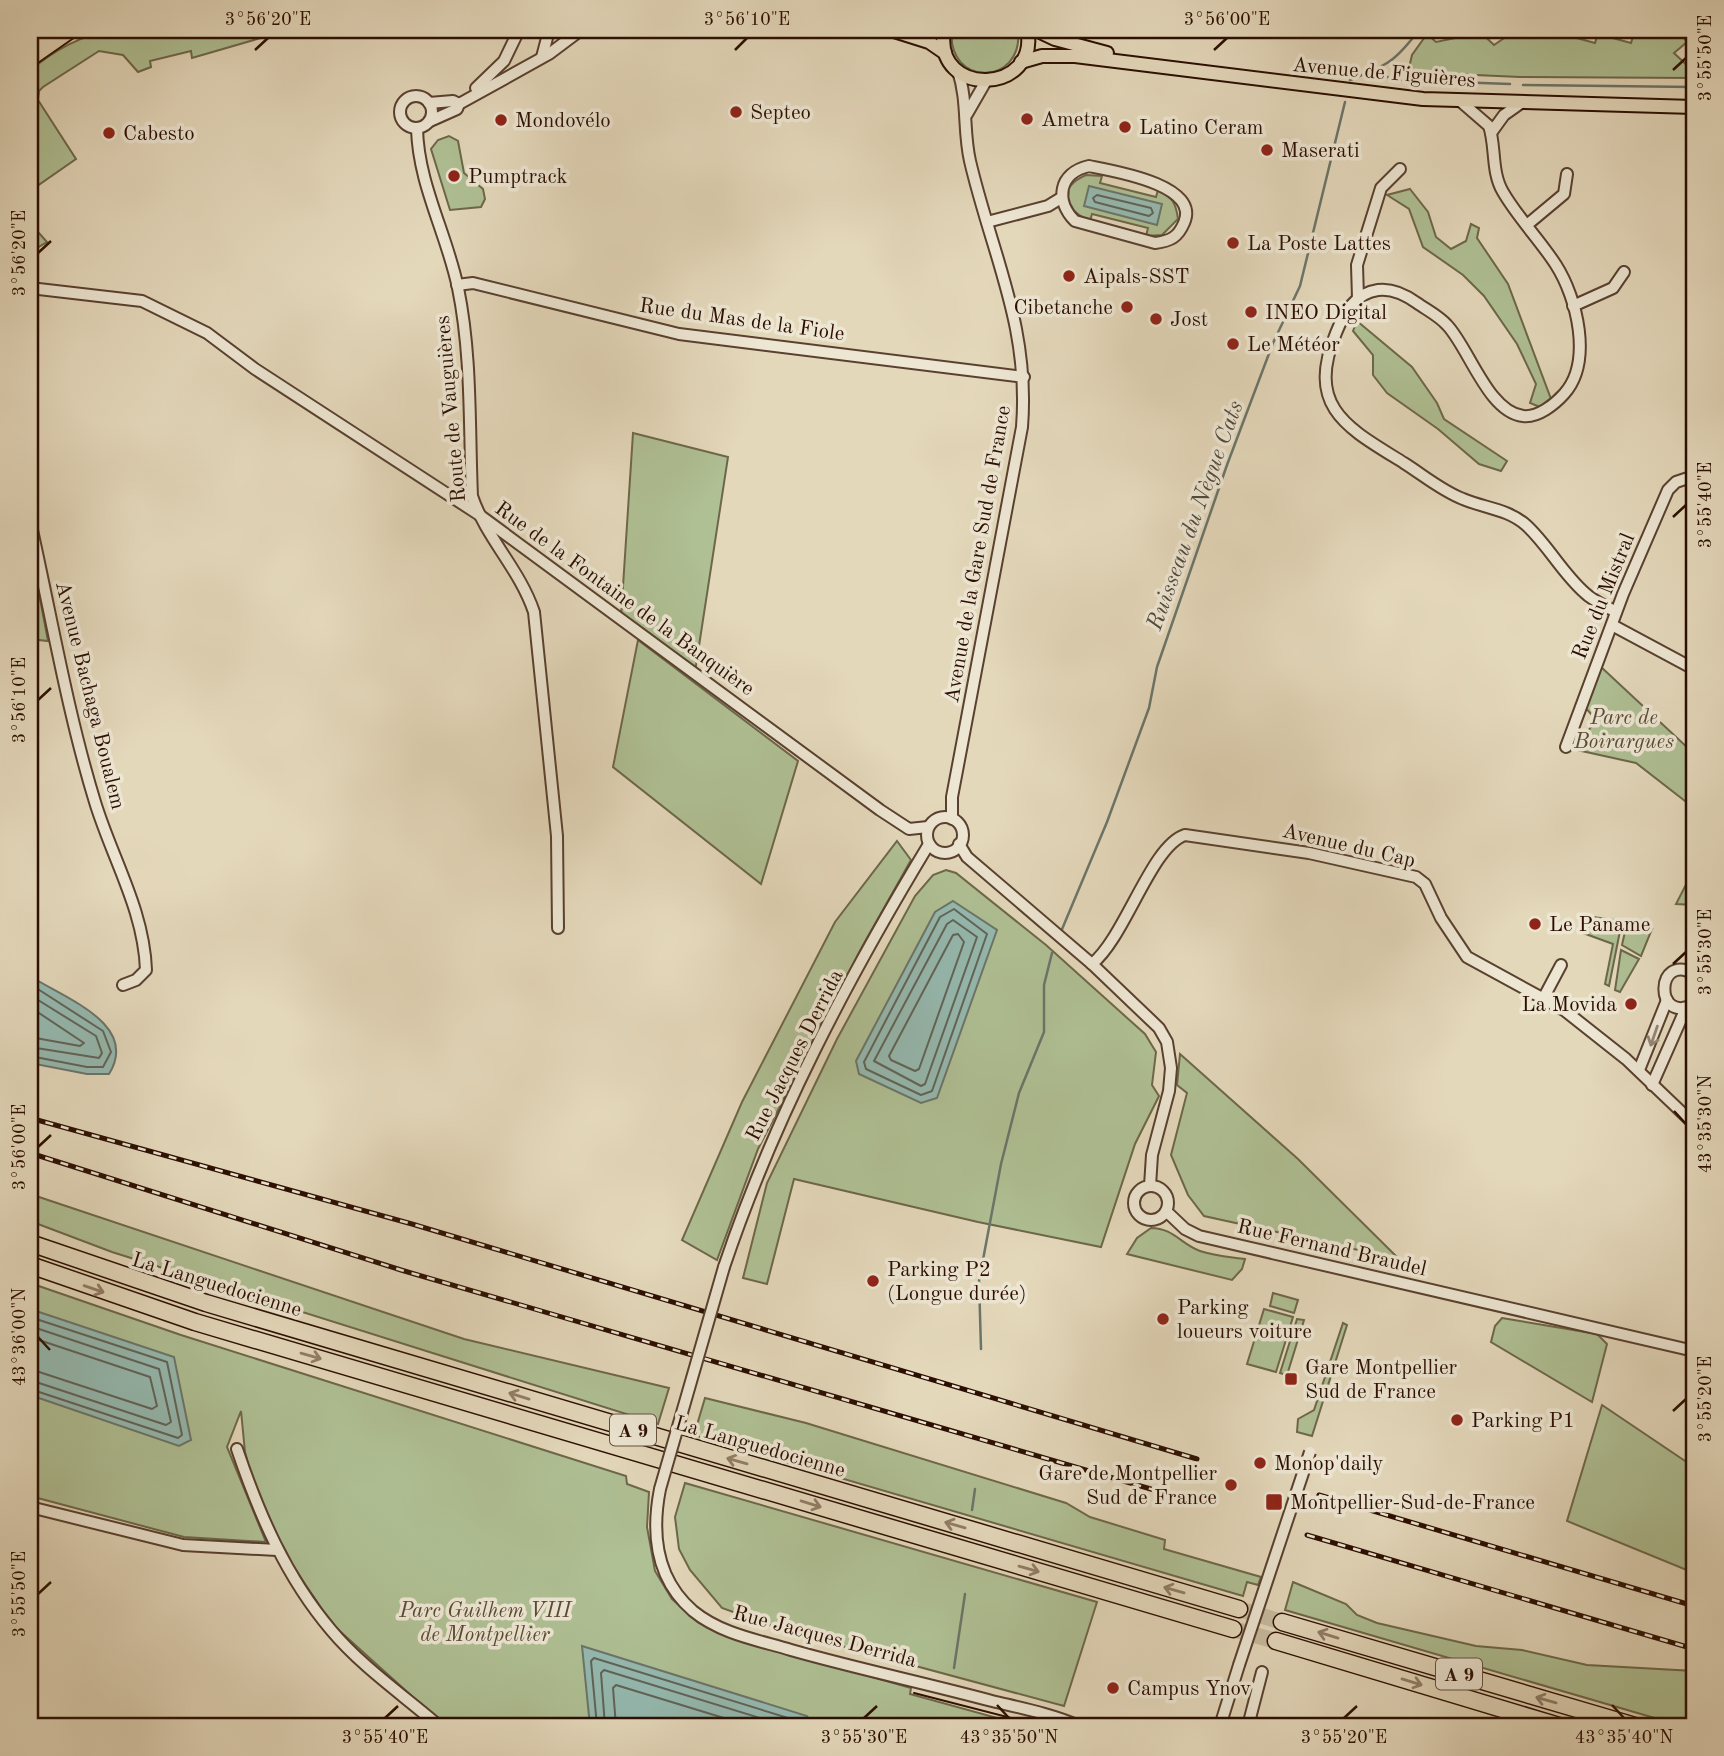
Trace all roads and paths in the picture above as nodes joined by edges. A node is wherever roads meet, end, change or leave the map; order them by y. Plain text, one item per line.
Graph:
1 (49, 30) edge
2 (74, 30) edge
3 (519, 30) edge
4 (581, 30) edge
5 (891, 30) edge
6 (944, 30) edge
7 (1027, 30) edge
8 (1036, 30) edge
9 (545, 34) edge
10 (30, 47) edge
11 (557, 48) junction
12 (945, 53) junction
13 (542, 57) junction
14 (30, 61) edge
15 (1124, 61) junction
16 (1021, 62) junction
17 (958, 71) junction
18 (986, 81) junction
19 (471, 97) junction
20 (1459, 100) junction
21 (1694, 101) edge
22 (429, 103) junction
23 (1521, 103) junction
24 (459, 104) junction
25 (1641, 105) junction
26 (1694, 107) edge
27 (967, 114) junction
28 (430, 121) junction
29 (417, 128) junction
30 (1491, 133) junction
31 (1400, 169) dead end
32 (1567, 174) dead end
33 (1061, 198) junction
34 (987, 222) junction
35 (1528, 224) junction
36 (1624, 272) dead end
37 (457, 285) junction
38 (30, 288) edge
39 (1358, 298) junction
40 (1573, 306) junction
41 (1024, 377) junction
42 (1694, 475) edge
43 (478, 514) junction
44 (30, 521) edge
45 (1616, 612) junction
46 (1612, 625) junction
47 (1694, 670) edge
48 (1566, 747) dead end
49 (947, 818) junction
50 (928, 827) junction
51 (929, 844) junction
52 (950, 849) junction
53 (914, 868) junction
54 (558, 928) dead end
55 (1092, 964) junction
56 (1561, 965) dead end
57 (1694, 974) edge
58 (123, 985) dead end
59 (1544, 997) junction
60 (1667, 1000) junction
61 (1690, 1006) edge
62 (1639, 1070) junction
63 (1652, 1084) junction
64 (1694, 1124) edge
65 (1150, 1186) junction
66 (1166, 1211) junction
67 (30, 1243) edge
68 (30, 1265) edge
69 (1694, 1351) edge
70 (237, 1449) dead end
71 (1310, 1452) dead end
72 (30, 1507) edge
73 (277, 1550) junction
74 (1239, 1609) tunnel mouth
75 (1282, 1622) tunnel mouth
76 (1233, 1629) tunnel mouth
77 (1276, 1641) tunnel mouth
78 (1262, 1672) dead end
79 (439, 1726) edge
80 (1079, 1726) edge
81 (1220, 1726) edge
82 (1248, 1726) edge
83 (1559, 1726) edge
84 (1635, 1726) edge

1 - 10 highway
2 - 14 main road
3 - 19 street
4 - 11 street
5 - 12 main road
6 - 12 main road
7 - 16 main road
8 - 15 main road, Avenue de Figuières
9 - 11 street
9 - 13 street
11 - 13 street
12 - 17 main road
13 - 19 street
15 - 16 main road, Avenue de Figuières
15 - 20 main road, Avenue de Figuières
16 - 18 main road
17 - 18 main road
17 - 27 street, Avenue de la Gare Sud de France
18 - 27 street
19 - 24 street
20 - 23 main road, Avenue de Figuières
20 - 30 street
21 - 25 main road, Avenue de Figuières
22 - 24 street
22 - 28 street
22 - 29 street
23 - 25 main road, Avenue de Figuières
23 - 30 street
24 - 28 street
25 - 26 main road, Avenue de Figuières
27 - 34 street, Avenue de la Gare Sud de France
28 - 29 street
29 - 37 street, Route de Vauguières
30 - 35 street
31 - 39 street
32 - 35 street
33 - 33 street
33 - 34 street
34 - 41 street, Avenue de la Gare Sud de France
35 - 40 street
36 - 40 street
37 - 41 street, Rue du Mas de la Fiole
37 - 43 street, Route de Vauguières
38 - 43 street, Rue de la Fontaine de la Banquière
39 - 40 street
39 - 45 street
41 - 49 street, Avenue de la Gare Sud de France
42 - 45 street, Rue du Mistral
43 - 50 street, Rue de la Fontaine de la Banquière
43 - 54 street, Route de Vauguières
44 - 58 street, Avenue Bachaga Boualem
45 - 46 street, Rue du Mistral
46 - 47 street
46 - 48 street, Rue du Mistral
49 - 50 street
49 - 52 street
50 - 51 street
51 - 52 street
51 - 53 street, Rue Jacques Derrida
52 - 53 street, Rue Jacques Derrida
52 - 55 street
53 - 80 street, Rue Jacques Derrida, bridge
55 - 59 street, Avenue du Cap
55 - 65 street
56 - 59 street
57 - 60 street
59 - 62 street, Avenue du Cap
60 - 61 street
60 -> 62 street
61 - 63 street
62 - 63 street, Avenue du Cap
63 - 64 street, Avenue du Cap
65 - 66 street
65 - 66 street
66 - 69 street, Rue Fernand Braudel
74 -> 67 highway, La Languedocienne / A 9
68 -> 76 highway, La Languedocienne / A 9
70 - 73 street
71 - 81 street, bridge
72 - 73 street
73 - 79 street
84 -> 75 highway, A 9
77 -> 83 highway, A 9
78 - 82 street

